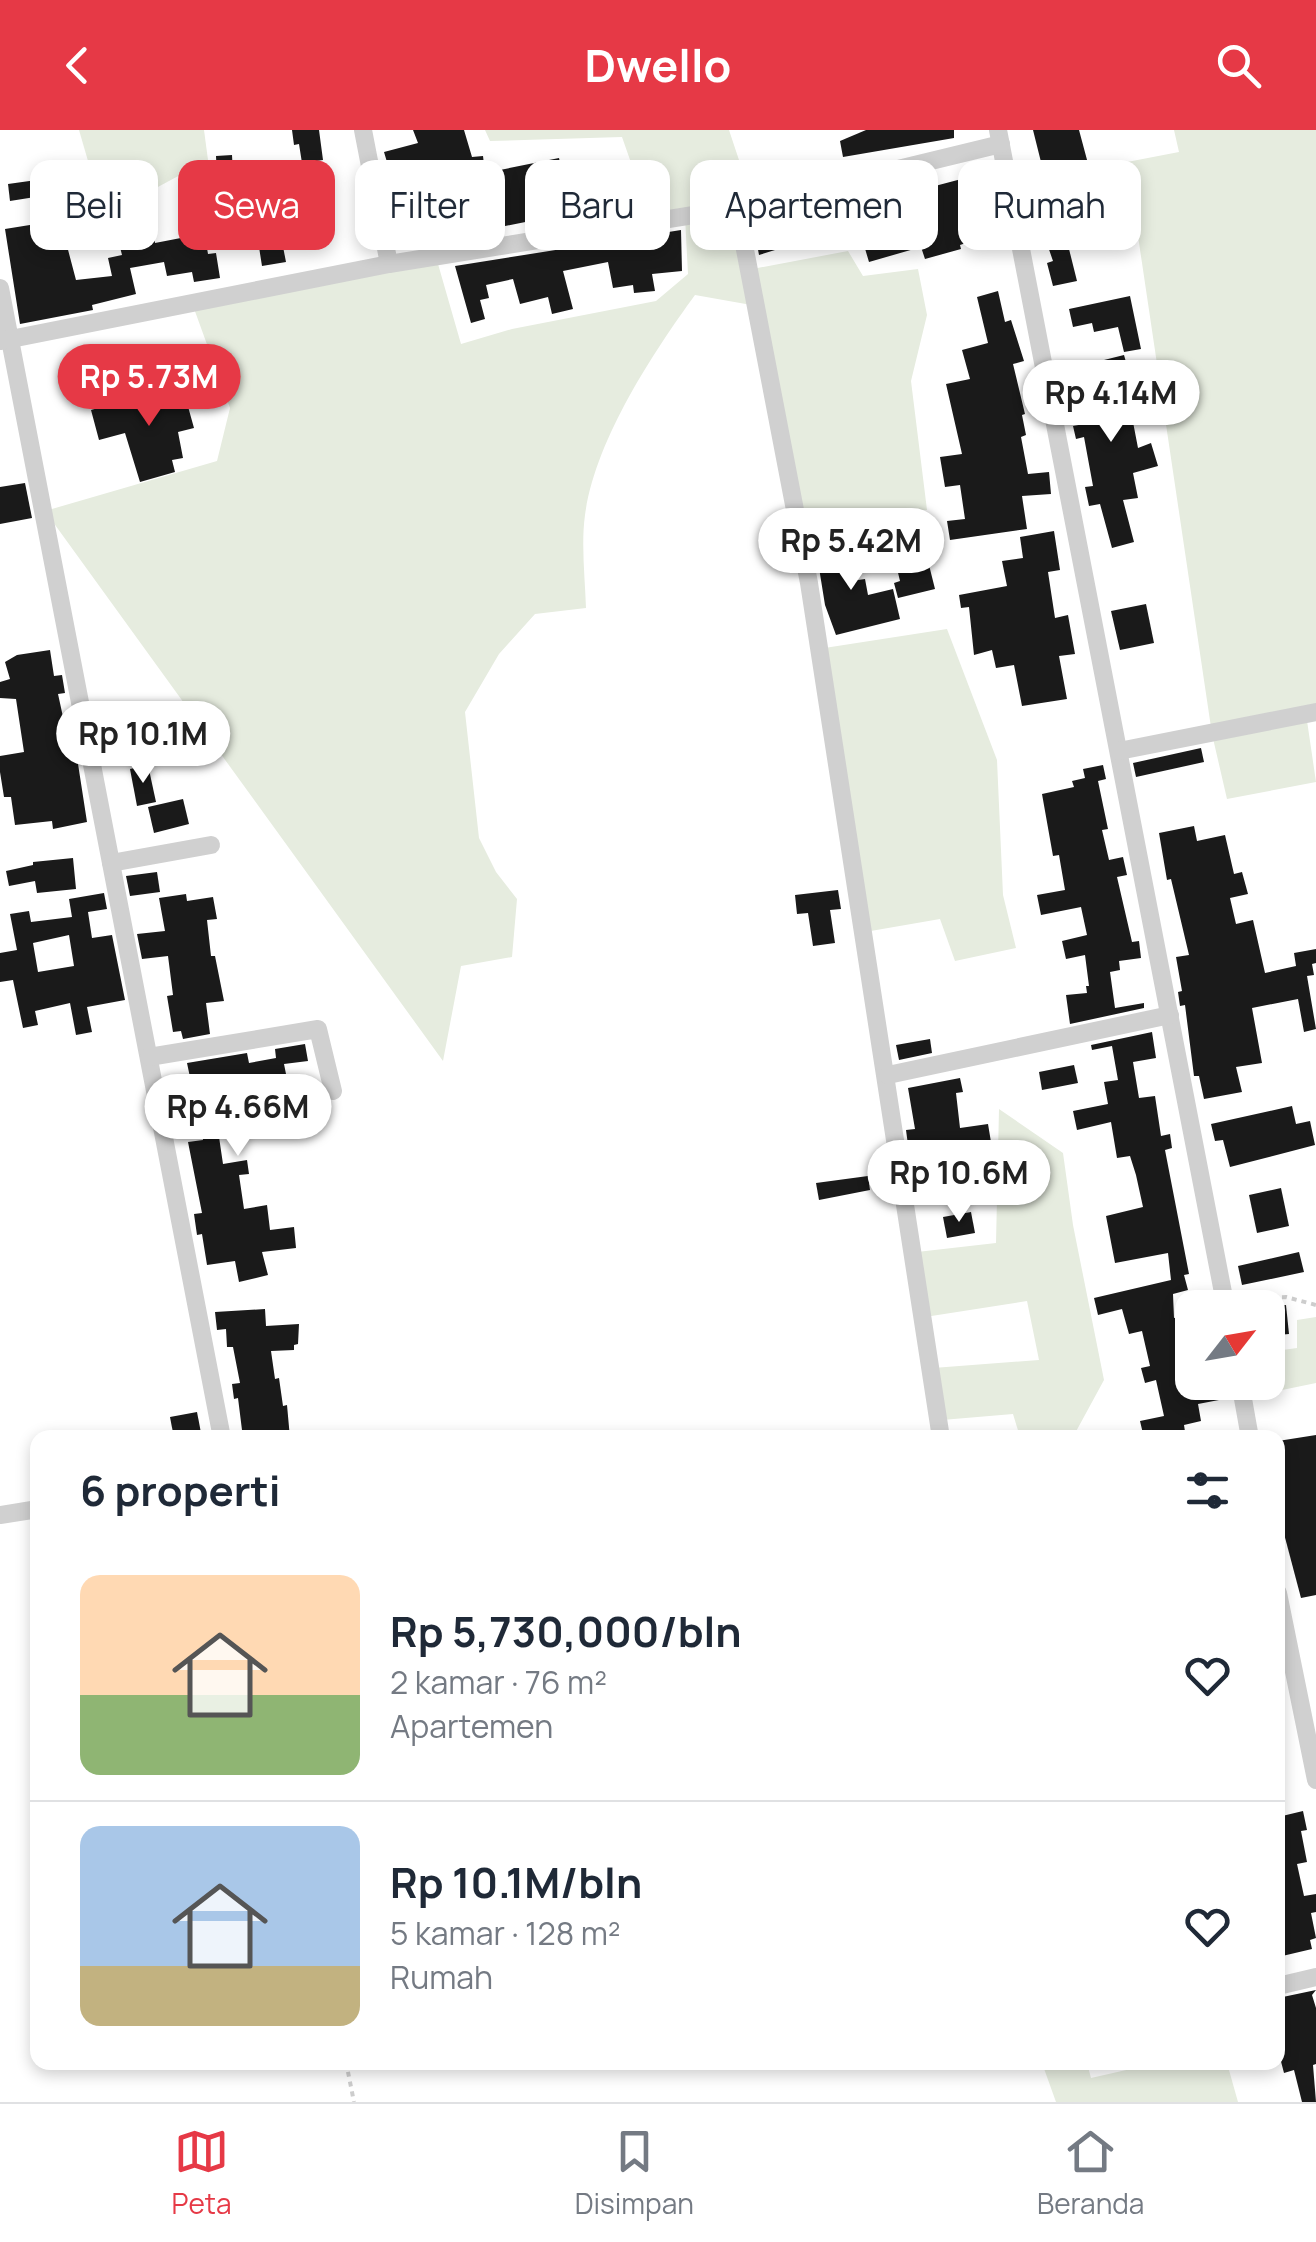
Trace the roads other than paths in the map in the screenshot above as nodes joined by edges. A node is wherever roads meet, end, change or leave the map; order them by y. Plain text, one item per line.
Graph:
1 (363, 130) edge
2 (999, 137) edge
3 (914, 160) edge
4 (690, 216) edge
5 (746, 250) edge
6 (389, 264) junction
7 (0, 288) edge
8 (5, 340) edge
9 (1315, 715) edge
10 (1119, 751) junction
11 (211, 844) dead end
12 (111, 863) junction
13 (1170, 1014) junction
14 (148, 1057) junction
15 (888, 1075) junction
16 (333, 1091) dead end
17 (1223, 1290) edge
18 (1243, 1400) edge
19 (220, 1430) edge
20 (941, 1430) edge
21 (1249, 1430) edge
22 (30, 1511) edge
23 (0, 1516) edge
24 (1285, 1637) edge
25 (1316, 1780) edge
26 (1316, 1976) edge
27 (1285, 1984) edge

1 - 6 street
2 - 3 street
2 - 10 street
4 - 6 street
5 - 15 street
6 - 8 street
7 - 8 street
8 - 12 street
9 - 10 street
10 - 13 street
11 - 12 street
12 - 14 street
13 - 15 street
13 - 17 street
14 - 16 street
14 - 19 street
15 - 20 street
18 - 21 street
22 - 23 street
24 - 25 street
26 - 27 street

